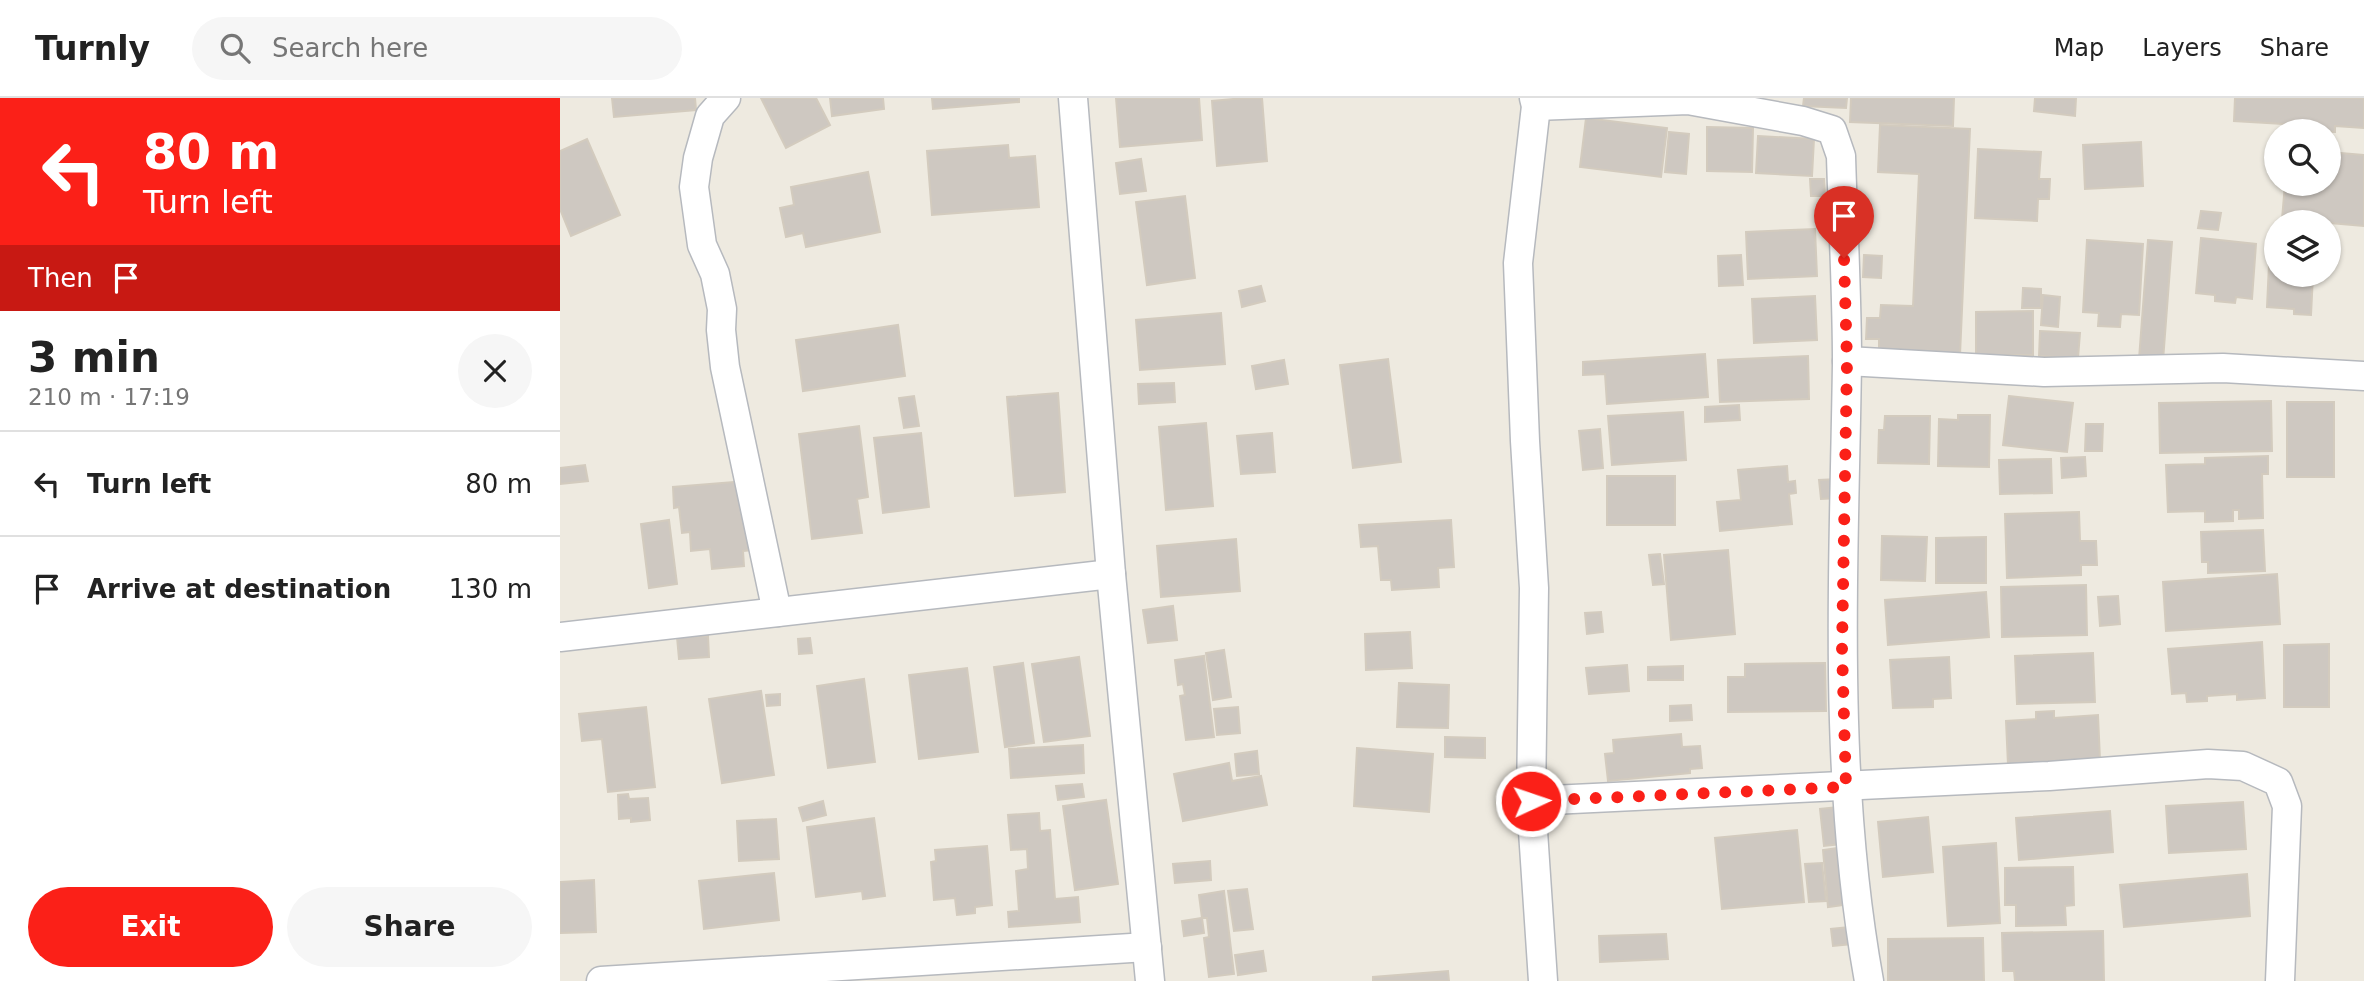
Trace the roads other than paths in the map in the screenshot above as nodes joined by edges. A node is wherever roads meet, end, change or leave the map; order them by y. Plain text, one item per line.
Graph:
1 (726, 98) edge
2 (1073, 98) edge
3 (1535, 102) edge
4 (1847, 361) junction
5 (2364, 376) edge
6 (1111, 574) junction
7 (776, 612) junction
8 (560, 637) edge
9 (1846, 787) junction
10 (1531, 801) junction
11 (1147, 947) junction
12 (601, 981) edge
13 (1150, 981) edge
14 (1543, 981) edge
15 (1869, 981) edge
16 (2280, 981) edge

1 - 7 street
2 - 6 street
3 - 4 street
3 - 10 street
4 - 5 street
4 - 9 street
6 - 7 street
6 - 11 street
7 - 8 street
9 - 10 street
9 - 15 street
9 - 16 street
10 - 14 street
11 - 12 street
11 - 13 street

